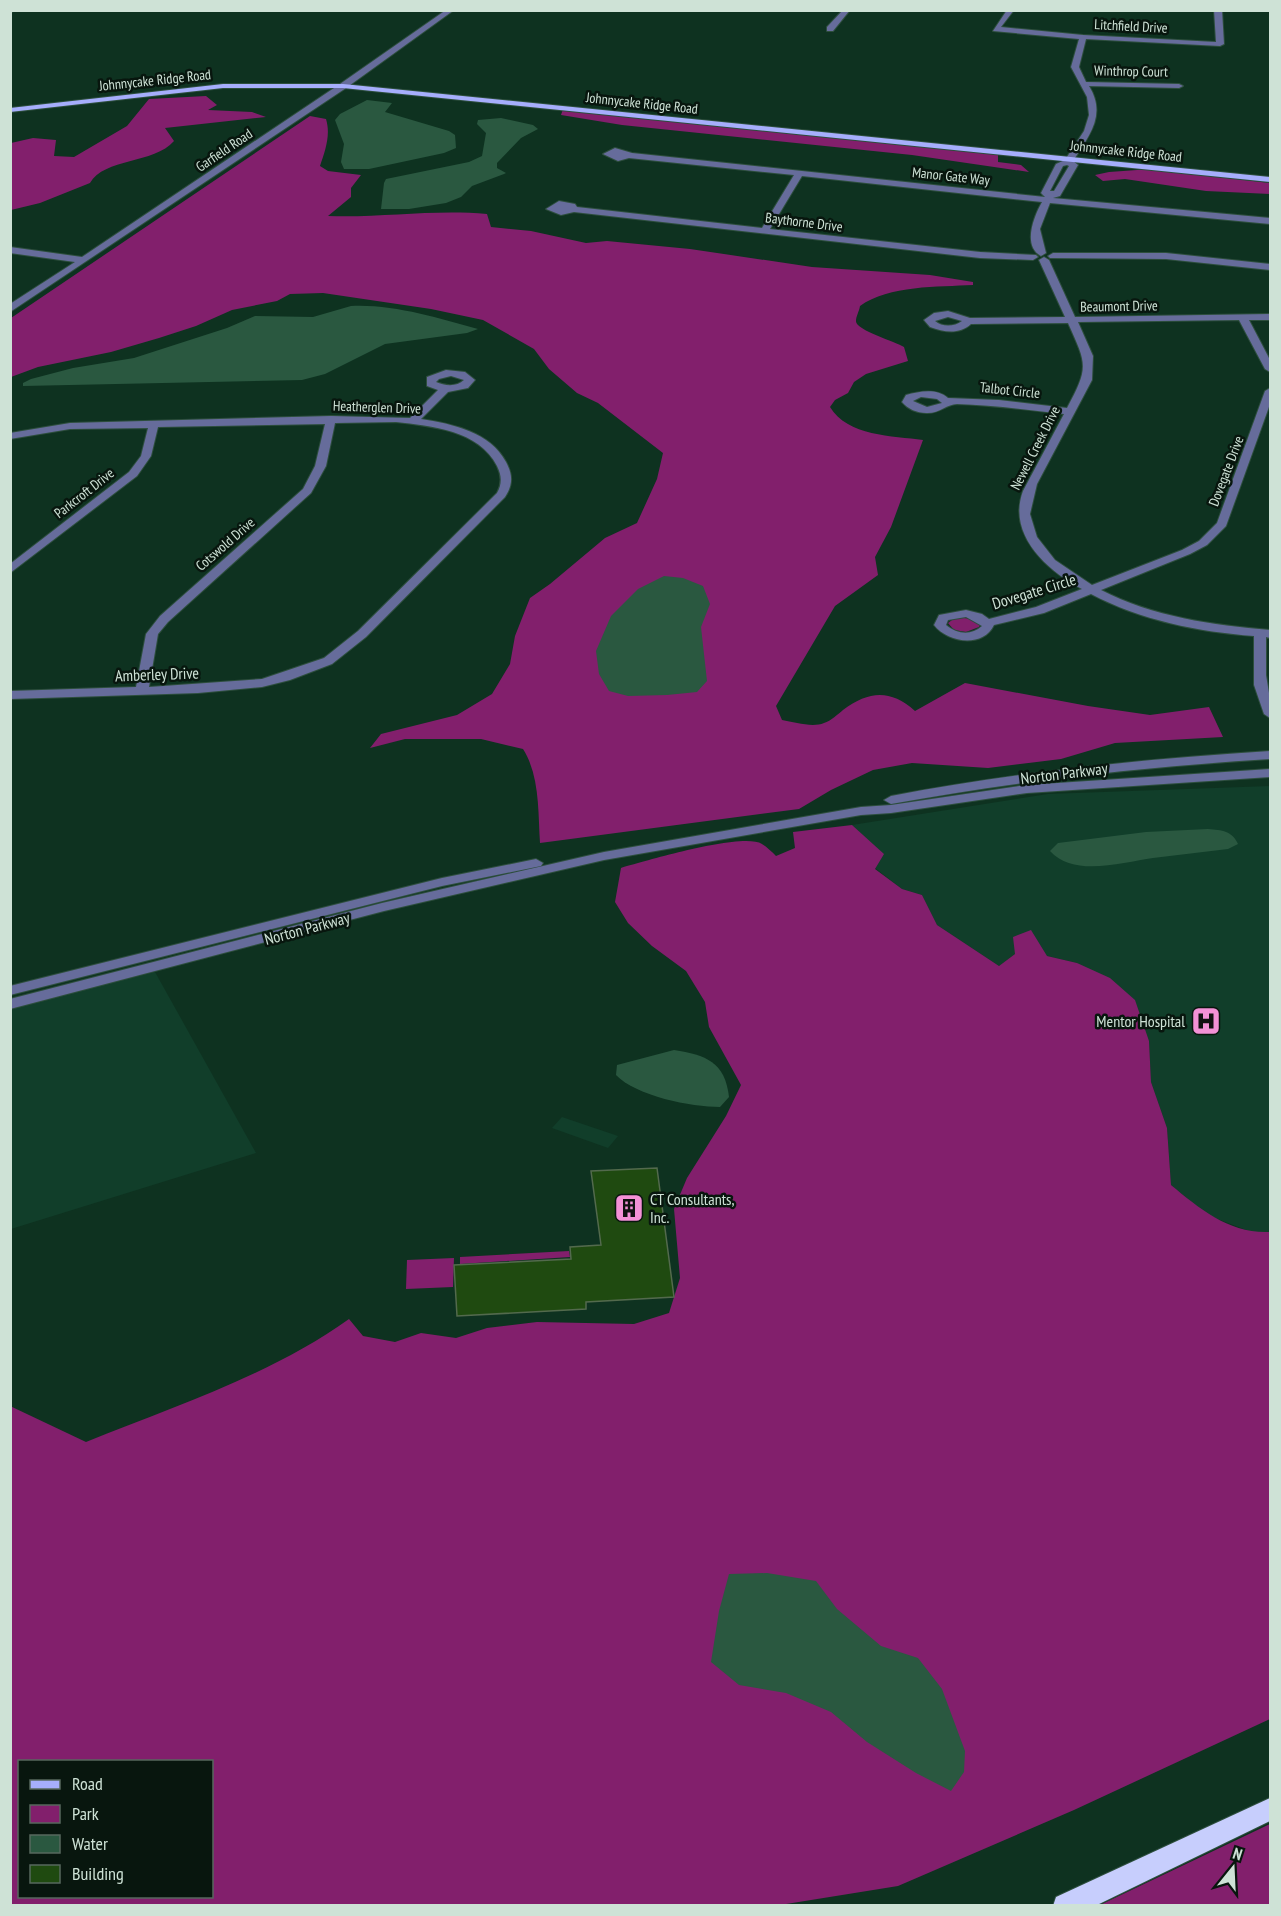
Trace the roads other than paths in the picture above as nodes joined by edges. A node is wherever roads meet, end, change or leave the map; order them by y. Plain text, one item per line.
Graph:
1 (451, 10) edge
2 (847, 10) edge
3 (1011, 10) edge
4 (1218, 10) edge
5 (830, 29) dead end
6 (1083, 38) junction
7 (1084, 84) junction
8 (344, 86) junction
9 (1179, 86) dead end
10 (10, 110) edge
11 (629, 155) dead end
12 (1069, 161) junction
13 (799, 174) junction
14 (1270, 180) edge
15 (1049, 197) junction
16 (574, 209) dead end
17 (1270, 221) edge
18 (764, 231) junction
19 (10, 250) edge
20 (1043, 257) junction
21 (84, 260) junction
22 (1270, 267) edge
23 (10, 309) edge
24 (1270, 317) edge
25 (1243, 318) junction
26 (1071, 320) junction
27 (968, 321) dead end
28 (1270, 369) edge
29 (445, 389) dead end
30 (1270, 391) edge
31 (947, 401) dead end
32 (1070, 412) junction
33 (331, 419) junction
34 (413, 421) junction
35 (154, 424) junction
36 (13, 433) edge
37 (10, 570) edge
38 (1091, 590) junction
39 (987, 623) dead end
40 (1265, 634) edge
41 (303, 671) joint
42 (142, 691) junction
43 (10, 695) edge
44 (1270, 714) edge
45 (1270, 755) edge
46 (1270, 773) edge
47 (861, 811) junction
48 (604, 856) junction
49 (10, 991) edge
50 (10, 1004) edge
51 (1270, 1809) edge
52 (1066, 1905) edge

1 - 8 street, Garfield Road
2 - 5 street
3 - 6 street, Litchfield Drive
4 - 6 street, Litchfield Drive
6 - 7 street
7 - 9 street, Winthrop Court
7 - 12 street
8 - 10 main road, Johnnycake Ridge Road
8 - 12 main road, Johnnycake Ridge Road
8 - 21 street, Garfield Road
11 - 13 street, Manor Gate Way
12 - 14 main road, Johnnycake Ridge Road
12 - 15 street, Newell Creek Drive
13 - 15 street, Manor Gate Way
13 - 18 street
15 - 17 street, Manor Gate Way
15 - 20 street, Newell Creek Drive
16 - 18 street, Baythorne Drive
18 - 20 street, Baythorne Drive
19 - 21 street
20 - 22 street, Baythorne Drive
20 - 26 street, Newell Creek Drive
21 - 23 street, Garfield Road
24 - 25 street, Beaumont Drive
25 - 26 street, Beaumont Drive
25 - 28 street
26 - 27 street, Beaumont Drive
26 - 32 street, Newell Creek Drive
29 - 34 street
30 - 38 street, Dovegate Drive
31 - 32 street, Talbot Circle
32 - 38 street, Newell Creek Drive
33 - 34 street, Heatherglen Drive
33 - 35 street, Heatherglen Drive
33 - 42 street, Cotswold Drive
34 - 41 street, Heatherglen Drive
35 - 36 street, Heatherglen Drive
35 - 37 street, Parkcroft Drive
38 - 39 street, Dovegate Circle
38 - 40 street, Newell Creek Drive
40 - 44 street, Newell Creek Drive
41 - 42 street, Amberley Drive
42 - 43 street, Amberley Drive
45 - 47 street, Norton Parkway
46 - 47 street, Norton Parkway
47 - 48 street, Norton Parkway
48 - 49 street, Norton Parkway
48 - 50 street, Norton Parkway
51 - 52 highway

